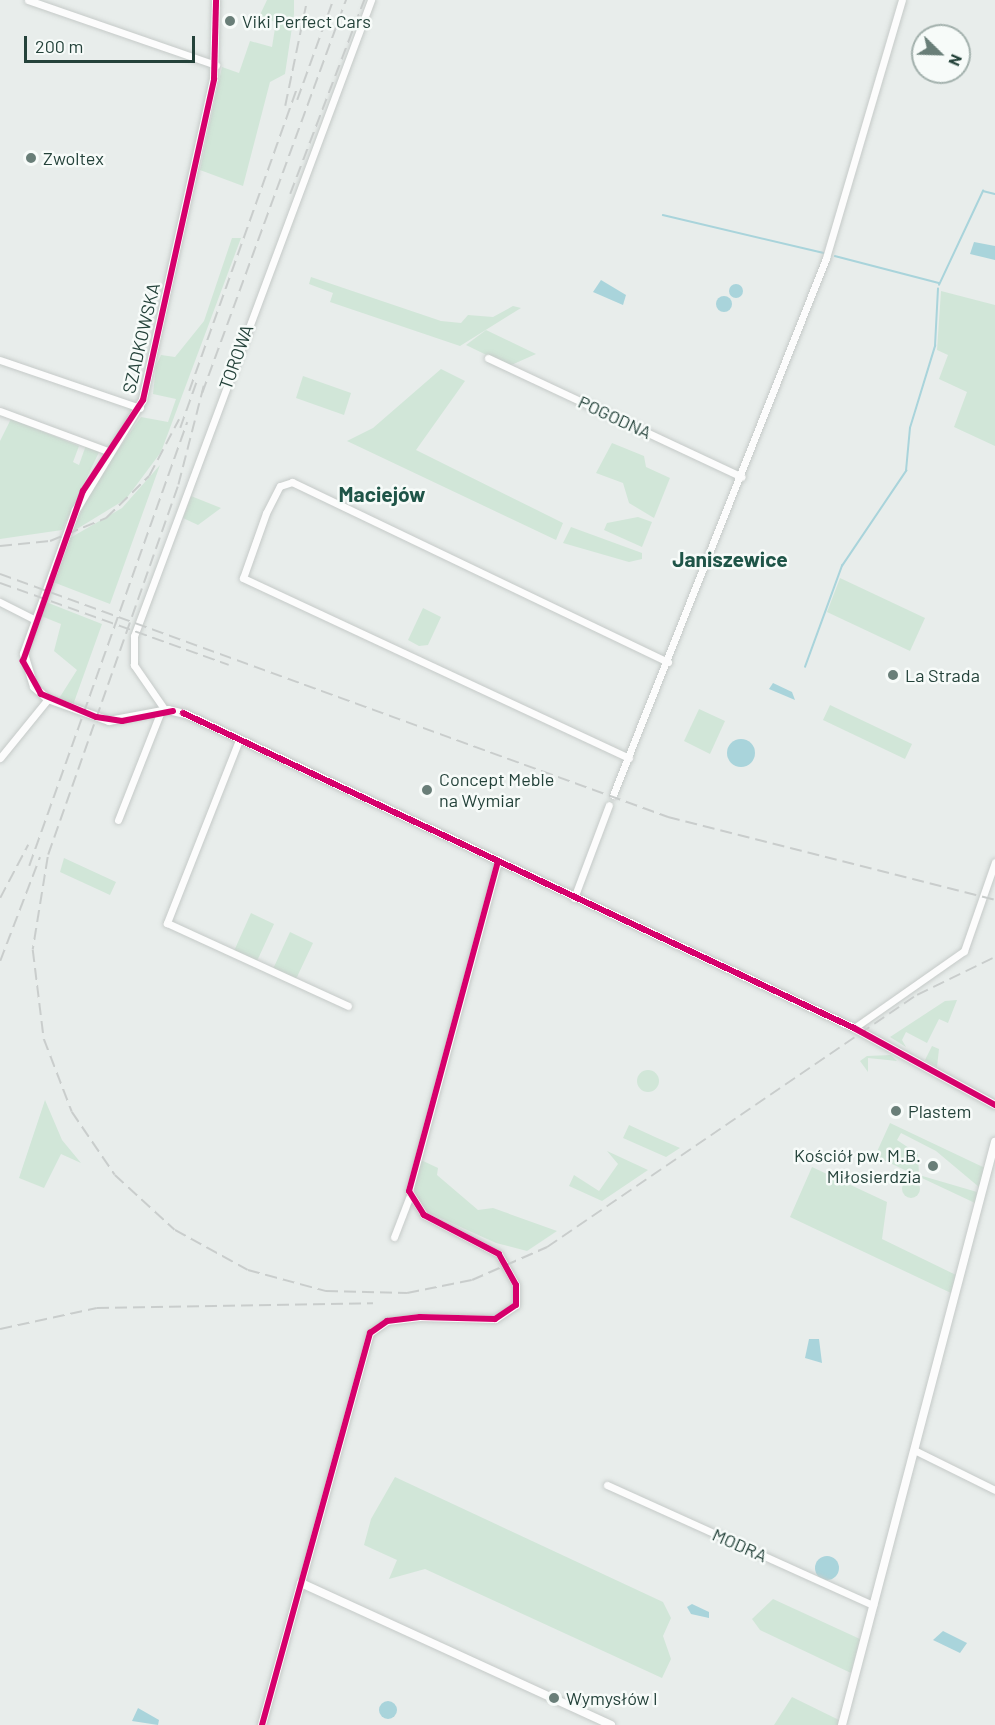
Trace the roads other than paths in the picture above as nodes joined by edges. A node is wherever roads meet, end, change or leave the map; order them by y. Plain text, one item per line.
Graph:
1 (28, 0) edge
2 (216, 0) edge
3 (371, 0) edge
4 (902, 0) edge
5 (216, 65) junction
6 (488, 358) dead end
7 (0, 360) edge
8 (140, 408) junction
9 (0, 411) edge
10 (110, 452) junction
11 (742, 477) junction
12 (0, 602) edge
13 (35, 620) junction
14 (668, 662) junction
15 (48, 699) junction
16 (166, 711) junction
17 (239, 740) junction
18 (0, 758) edge
19 (629, 758) junction
20 (613, 795) dead end
21 (609, 805) dead end
22 (118, 820) dead end
23 (498, 862) junction
24 (995, 862) edge
25 (574, 898) junction
26 (348, 1006) dead end
27 (854, 1028) junction
28 (995, 1105) edge
29 (995, 1142) edge
30 (409, 1198) junction
31 (394, 1237) dead end
32 (914, 1450) junction
33 (607, 1485) dead end
34 (995, 1490) edge
35 (301, 1583) junction
36 (873, 1605) junction
37 (262, 1725) edge
38 (611, 1725) edge
39 (842, 1725) edge

1 - 5 street
2 - 5 street, SZADKOWSKA
3 - 16 street, TOROWA
4 - 11 street
5 - 8 street, SZADKOWSKA
6 - 11 street, POGODNA
7 - 8 street
8 - 10 street, SZADKOWSKA
9 - 10 street
10 - 13 street, SZADKOWSKA
11 - 14 street
12 - 13 street
13 - 15 street, SZADKOWSKA
14 - 19 street
14 - 19 street
15 - 16 street
15 - 18 street
16 - 17 street
16 - 22 street
17 - 23 street
17 - 26 street
19 - 20 street
21 - 25 street
23 - 25 street
23 - 30 street
24 - 27 street
25 - 27 street
27 - 28 street
29 - 32 street
30 - 31 street
30 - 35 street
32 - 34 street
32 - 36 street
33 - 36 street, MODRA
35 - 37 street
35 - 38 street
36 - 39 street

